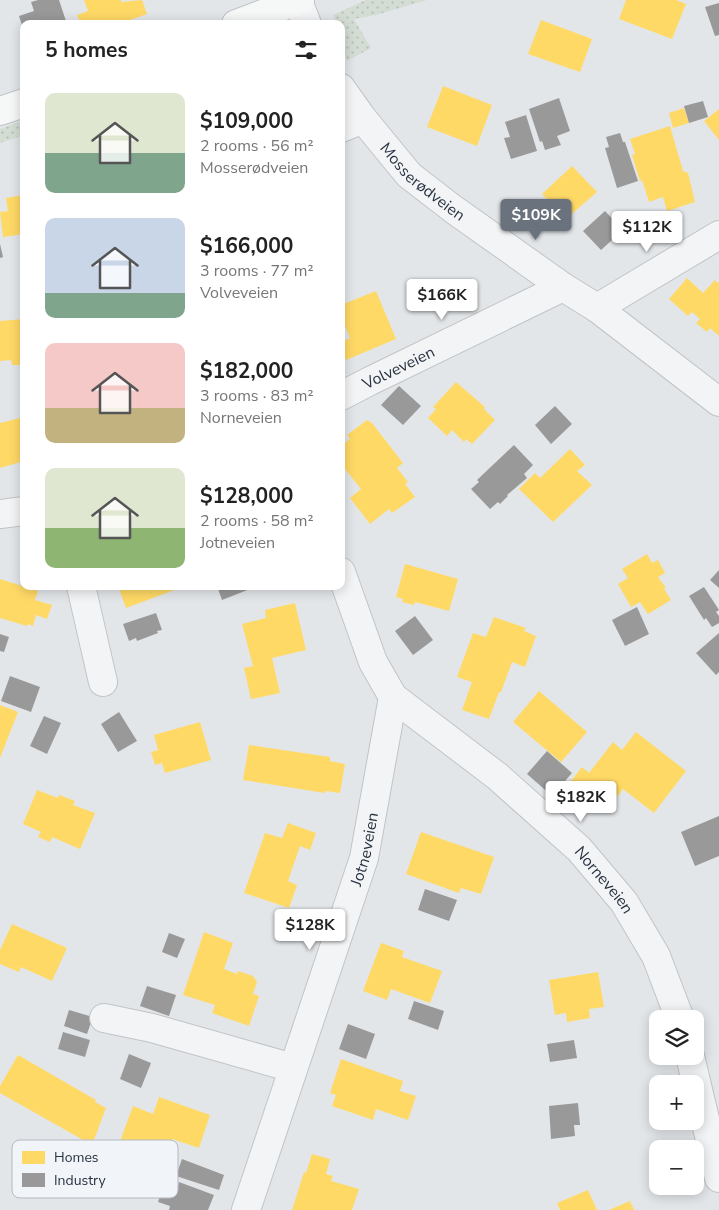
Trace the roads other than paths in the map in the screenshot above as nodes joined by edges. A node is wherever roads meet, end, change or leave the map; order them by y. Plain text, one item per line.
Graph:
1 (299, 0) edge
2 (246, 20) edge
3 (306, 20) edge
4 (345, 101) edge
5 (20, 104) edge
6 (0, 111) edge
7 (352, 124) edge
8 (719, 235) edge
9 (563, 287) junction
10 (598, 308) junction
11 (345, 394) edge
12 (719, 402) edge
13 (20, 512) edge
14 (0, 514) edge
15 (345, 583) edge
16 (82, 590) edge
17 (103, 682) dead end
18 (393, 697) junction
19 (677, 1010) edge
20 (104, 1018) dead end
21 (692, 1065) edge
22 (293, 1068) junction
23 (719, 1178) edge
24 (246, 1210) edge

1 - 2 main road
1 - 3 street
4 - 7 street, Mosserødveien
5 - 6 main road
7 - 9 street, Mosserødveien
8 - 10 street
9 - 10 street, Mosserødveien
9 - 11 street, Volveveien
10 - 12 street, Mosserødveien
13 - 14 street
15 - 18 street
16 - 17 street
18 - 19 street, Norneveien
18 - 22 street, Jotneveien
20 - 22 street
21 - 23 street
22 - 24 street, Jotneveien

